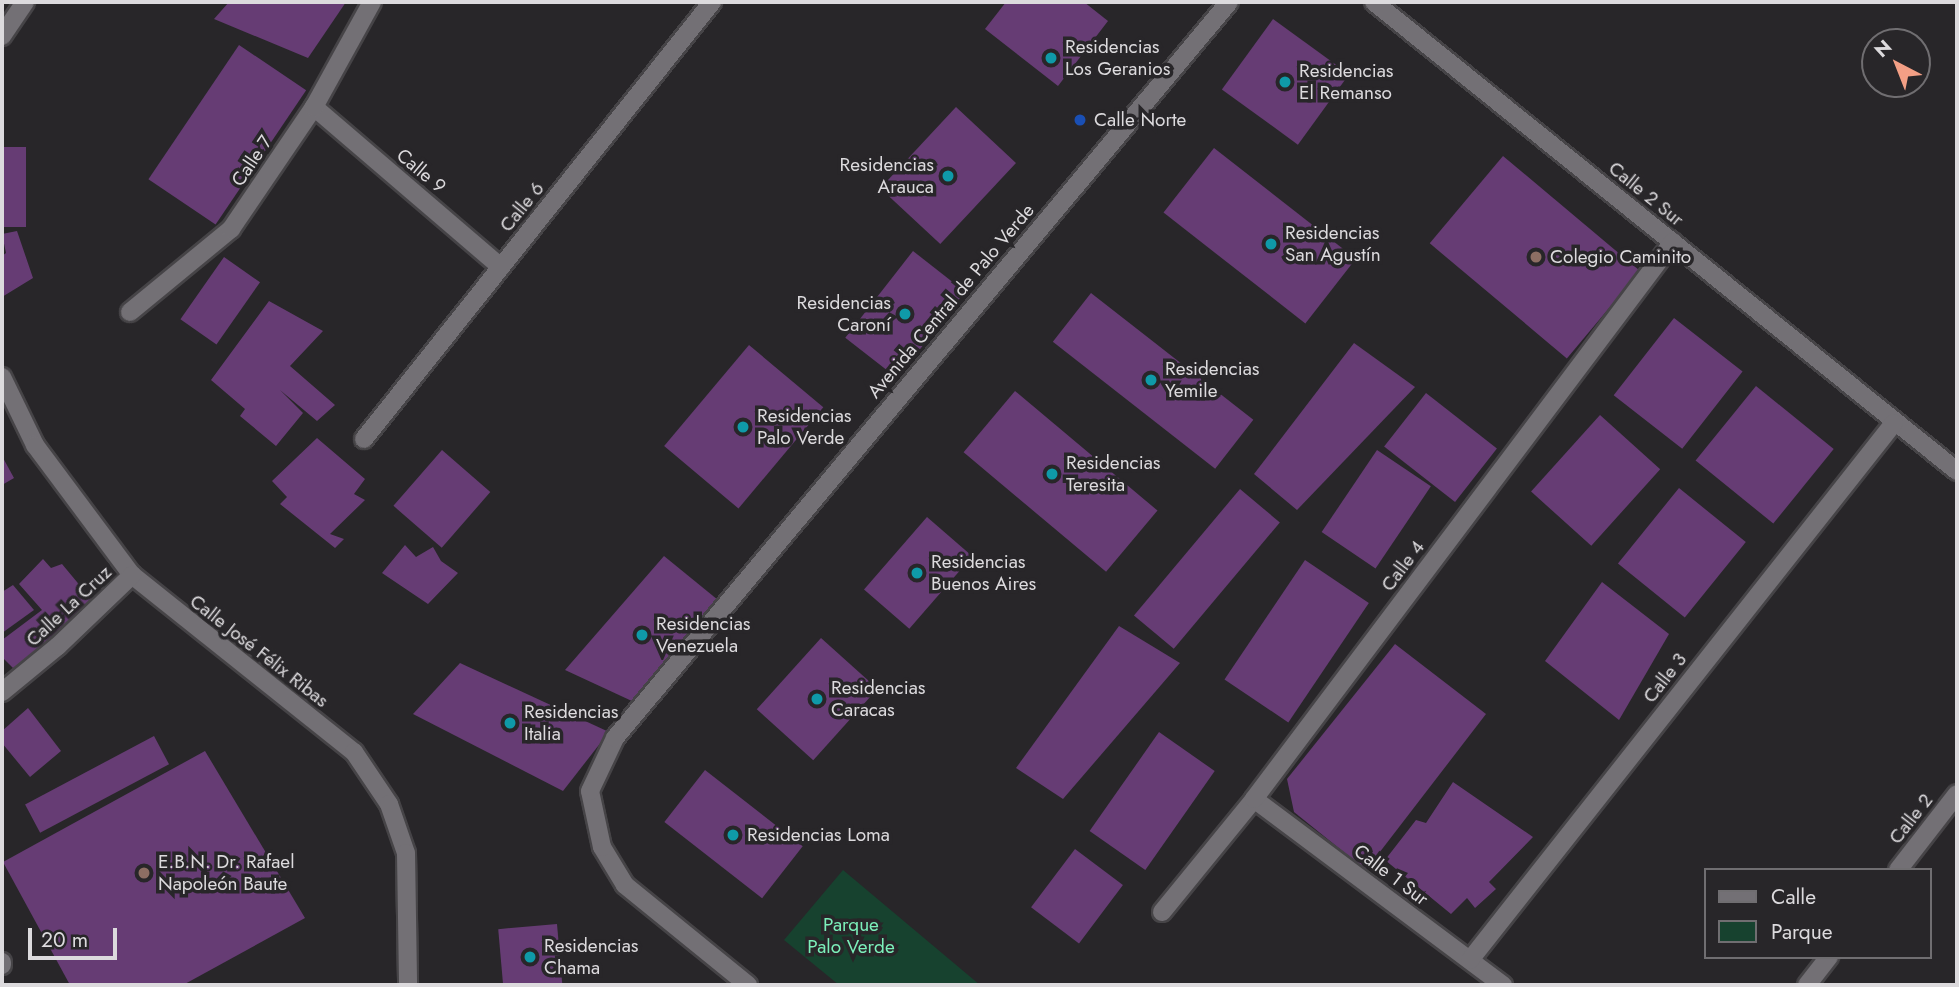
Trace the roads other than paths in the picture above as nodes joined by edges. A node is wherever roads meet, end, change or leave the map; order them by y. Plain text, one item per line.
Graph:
1 (25, 2) edge
2 (372, 2) edge
3 (712, 2) edge
4 (1229, 2) edge
5 (1374, 2) edge
6 (2, 36) edge
7 (314, 107) junction
8 (1673, 242) junction
9 (501, 267) junction
10 (131, 312) dead end
11 (2, 377) edge
12 (1894, 423) junction
13 (364, 439) dead end
14 (1957, 471) edge
15 (132, 575) junction
16 (2, 692) edge
17 (1957, 794) edge
18 (1254, 799) junction
19 (1900, 868) edge
20 (1162, 912) dead end
21 (1827, 959) edge
22 (1470, 960) junction
23 (408, 985) edge
24 (748, 985) edge
25 (1503, 985) edge
26 (1807, 985) edge

1 - 6 street
2 - 7 street, Calle 7
3 - 9 street, Calle 6
4 - 24 street, Avenida Central de Palo Verde
5 - 8 street, Calle 2 Sur
7 - 9 street, Calle 9
7 - 10 street, Calle 7
8 - 12 street, Calle 2 Sur
8 - 18 street, Calle 4
9 - 13 street, Calle 6
11 - 15 street, Calle José Félix Ribas
12 - 14 street, Calle 2 Sur
12 - 22 street, Calle 3
15 - 16 street, Calle La Cruz
15 - 23 street, Calle José Félix Ribas
17 - 19 street, Calle 2
18 - 20 street, Calle 4
18 - 22 street, Calle 1 Sur
21 - 26 street
22 - 25 street, Calle 1 Sur

